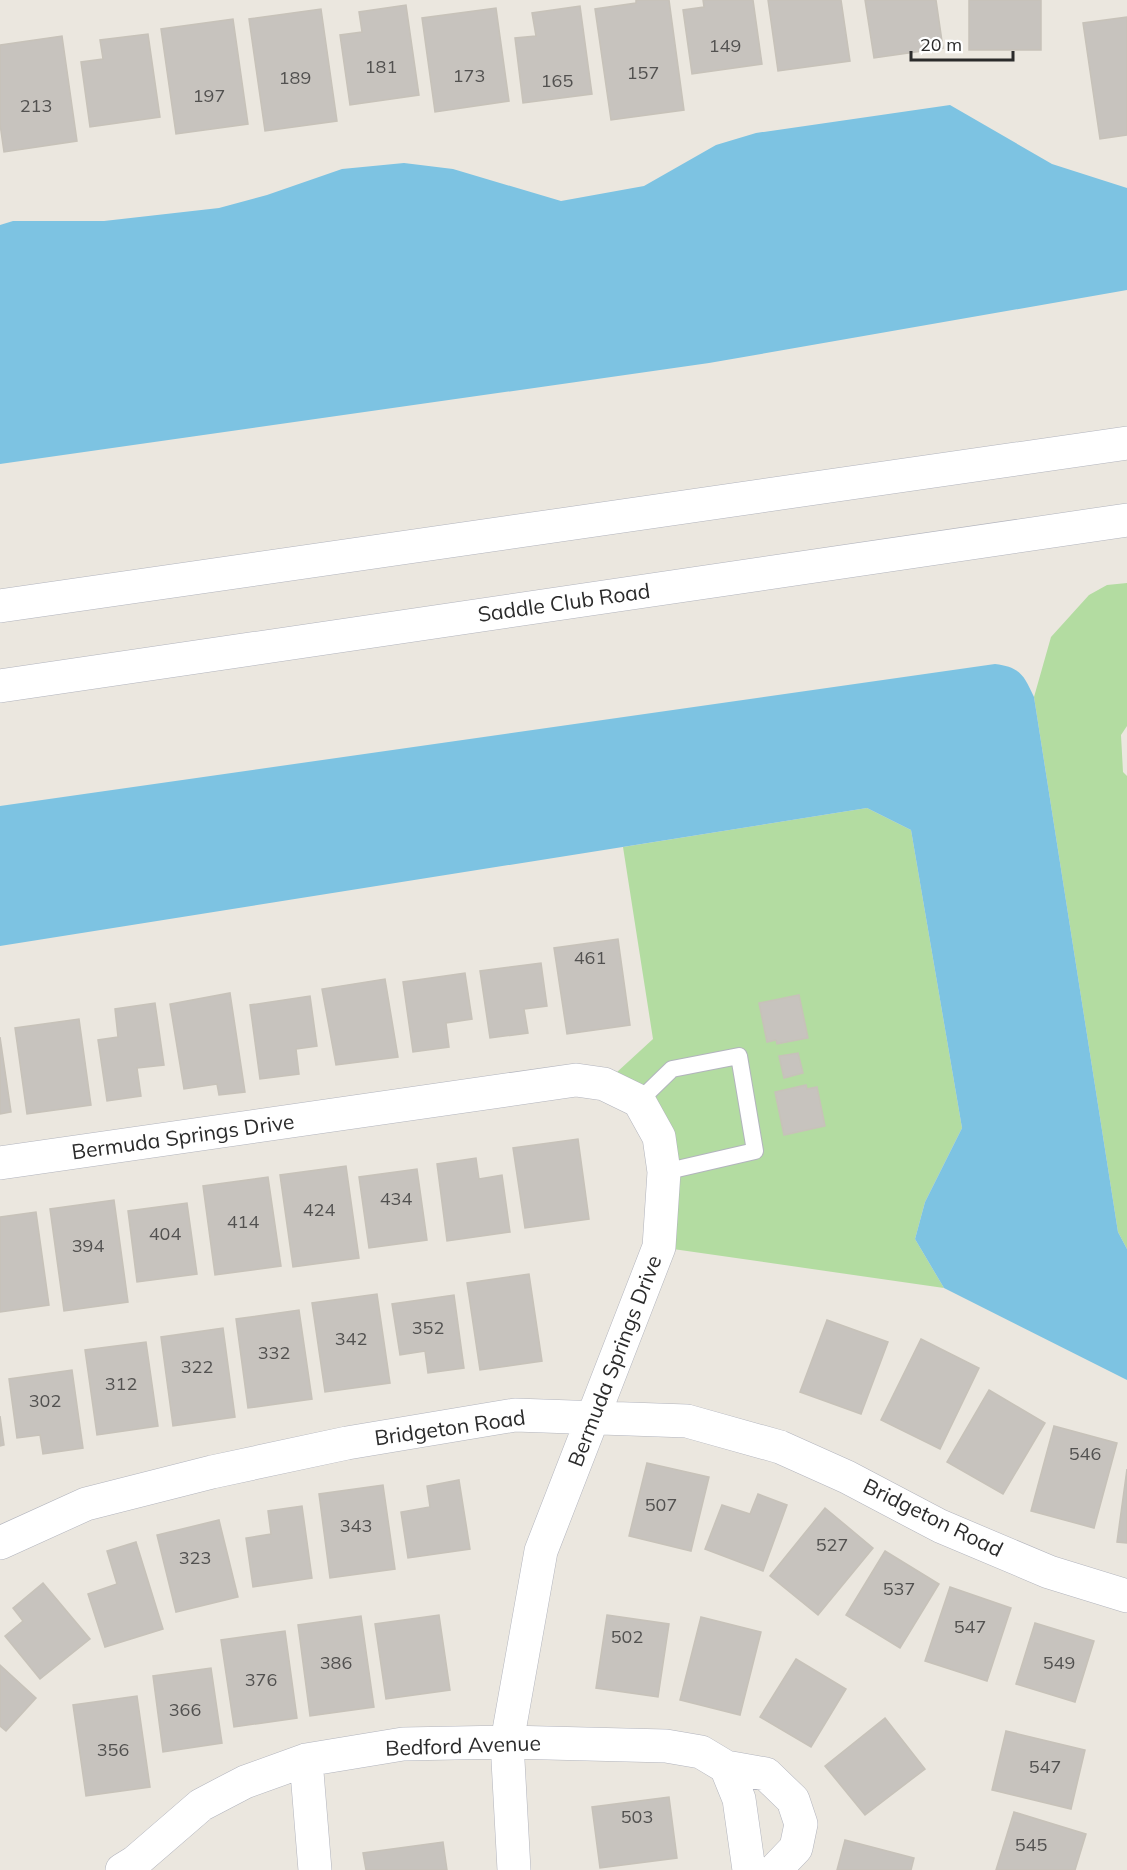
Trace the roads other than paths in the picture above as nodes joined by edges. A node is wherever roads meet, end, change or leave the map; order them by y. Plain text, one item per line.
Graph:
1 (1127, 443) edge
2 (1127, 520) edge
3 (0, 606) edge
4 (0, 686) edge
5 (639, 1101) junction
6 (0, 1163) edge
7 (664, 1172) junction
8 (593, 1417) junction
9 (1, 1540) edge
10 (1127, 1596) edge
11 (507, 1742) junction
12 (306, 1760) junction
13 (726, 1767) junction
14 (123, 1870) edge
15 (315, 1870) edge
16 (513, 1870) edge
17 (749, 1870) edge
18 (775, 1870) edge

1 - 3 street
2 - 4 street, Saddle Club Road
5 - 6 street, Bermuda Springs Drive
5 - 7 street, Bermuda Springs Drive
5 - 7 lane
7 - 8 street, Bermuda Springs Drive
8 - 9 street, Bridgeton Road
8 - 10 street, Bridgeton Road
8 - 11 street, Bermuda Springs Drive
11 - 12 street, Bedford Avenue
11 - 13 street, Bedford Avenue
11 - 16 street, Bermuda Springs Drive
12 - 14 street, Bedford Avenue
12 - 15 street
13 - 17 street
13 - 18 street

